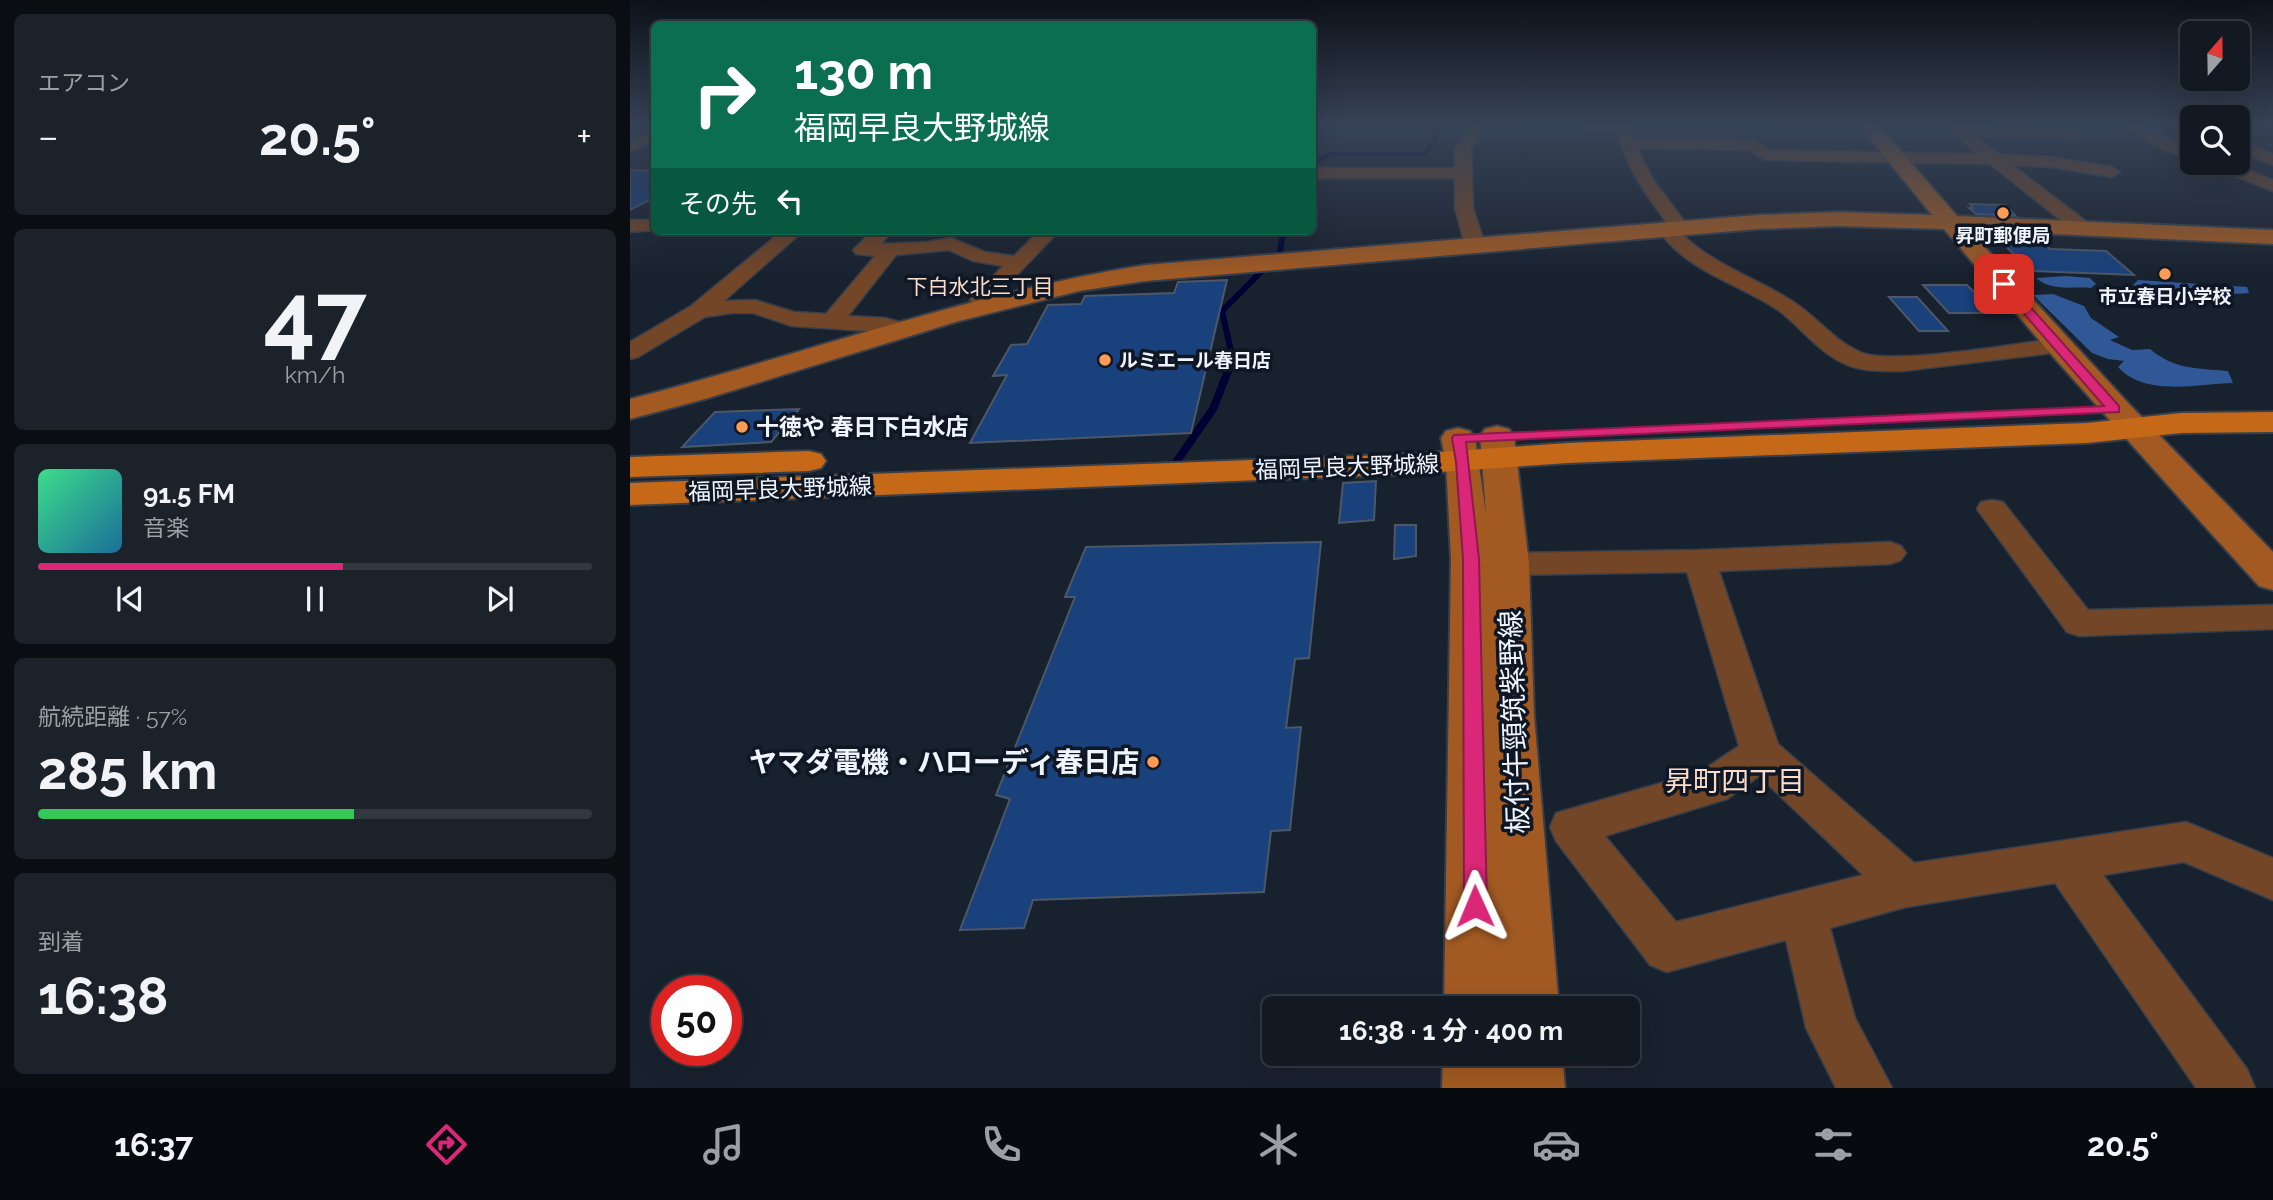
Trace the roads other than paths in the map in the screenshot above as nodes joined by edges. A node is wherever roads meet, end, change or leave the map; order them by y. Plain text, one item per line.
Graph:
1 (1463, 177) edge
2 (1643, 177) edge
3 (1911, 177) edge
4 (2017, 177) edge
5 (2251, 177) edge
6 (2273, 186) edge
7 (1948, 223) junction
8 (651, 225) edge
9 (630, 226) edge
10 (2084, 229) junction
11 (1675, 230) junction
12 (789, 235) edge
13 (1046, 235) edge
14 (2273, 237) edge
15 (887, 241) edge
16 (1475, 245) junction
17 (1020, 263) junction
18 (986, 306) junction
19 (699, 311) junction
20 (832, 321) junction
21 (674, 325) junction
22 (900, 329) junction
23 (630, 330) edge
24 (2060, 345) junction
25 (630, 352) edge
26 (2273, 402) edge
27 (630, 409) edge
28 (2122, 418) junction
29 (2273, 422) edge
30 (1479, 448) junction
31 (630, 467) edge
32 (630, 494) edge
33 (1992, 509) dead end
34 (1889, 553) dead end
35 (1700, 561) junction
36 (1508, 564) junction
37 (2273, 576) edge
38 (2273, 617) edge
39 (1761, 753) junction
40 (2065, 860) junction
41 (2273, 879) edge
42 (1906, 886) junction
43 (1803, 913) junction
44 (1475, 996) edge
45 (1527, 996) edge
46 (1475, 1066) edge
47 (1531, 1066) edge
48 (1475, 1088) edge
49 (1532, 1088) edge
50 (1864, 1088) edge
51 (2228, 1088) edge

1 - 16 street
2 - 11 street
3 - 7 street
4 - 10 street
5 - 6 street
7 - 10 street
7 - 11 street
7 - 24 street
8 - 9 street
10 - 14 street
11 - 16 street
11 - 24 street
12 - 19 street
13 - 17 street
15 - 17 street
15 - 20 street
16 - 18 street
17 - 18 street
18 - 22 street
19 - 20 street
19 - 21 street
20 - 22 street
21 - 23 street
21 - 25 street
22 - 27 street
24 - 28 street
26 - 28 main road, 福岡早良大野城線
28 - 29 main road, 福岡早良大野城線
28 - 30 main road, 福岡早良大野城線
28 - 37 street
30 - 31 main road, 福岡早良大野城線
30 - 32 main road, 福岡早良大野城線
30 - 36 street, 板付牛頸筑紫野線
30 - 44 street, 板付牛頸筑紫野線
33 - 38 street
34 - 35 street
35 - 36 street
35 - 39 street
36 - 45 street, 板付牛頸筑紫野線
39 - 42 street
39 - 43 street
40 - 41 street
40 - 42 street
40 - 51 street
42 - 43 street
43 - 50 street
46 - 48 street
47 - 49 street

